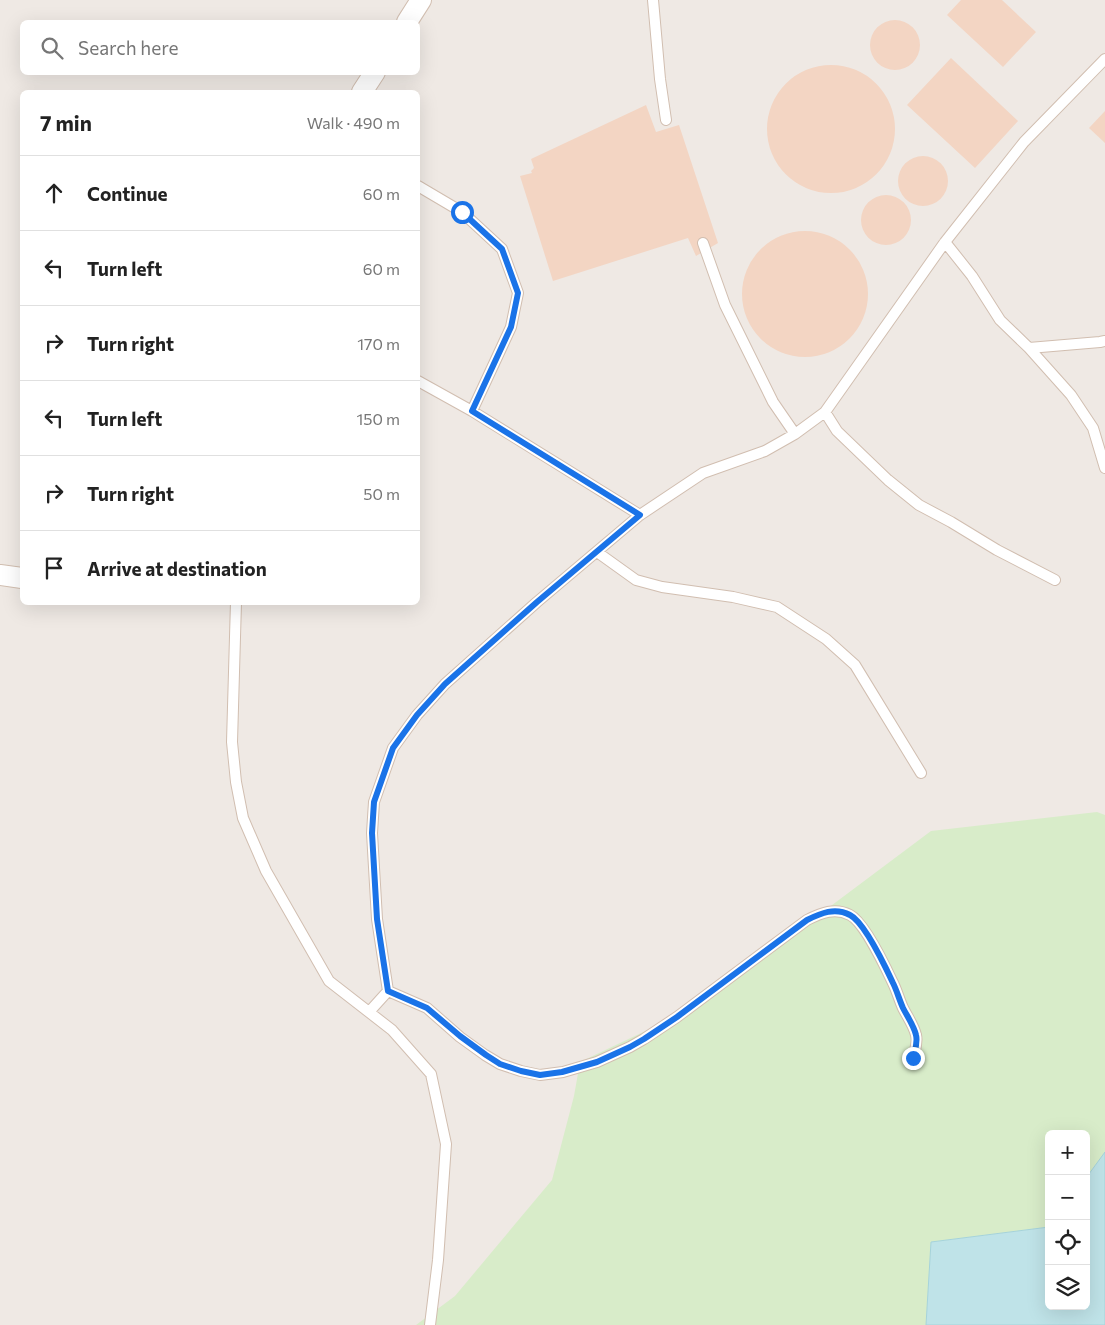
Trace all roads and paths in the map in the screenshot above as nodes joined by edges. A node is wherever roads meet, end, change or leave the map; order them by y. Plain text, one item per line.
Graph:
1 (421, 0) edge
2 (653, 0) edge
3 (408, 20) edge
4 (1105, 59) edge
5 (373, 75) edge
6 (363, 90) edge
7 (666, 120) dead end
8 (420, 187) edge
9 (945, 242) junction
10 (703, 243) dead end
11 (1105, 341) edge
12 (1029, 348) junction
13 (420, 382) edge
14 (472, 411) junction
15 (825, 412) junction
16 (795, 434) junction
17 (1105, 468) edge
18 (640, 515) junction
19 (597, 552) junction
20 (0, 575) edge
21 (20, 578) edge
22 (1055, 580) dead end
23 (236, 605) edge
24 (921, 773) dead end
25 (388, 991) junction
26 (369, 1012) junction
27 (913, 1058) dead end
28 (430, 1325) edge

1 - 3 street
2 - 7 lane
4 - 9 lane
5 - 6 street
8 - 14 lane
9 - 12 lane
9 - 15 lane
10 - 16 lane
11 - 12 lane
12 - 17 lane
13 - 14 lane
14 - 18 lane
15 - 16 lane
15 - 22 lane
16 - 18 lane
18 - 19 lane
19 - 24 lane
19 - 25 lane
20 - 21 street
23 - 26 lane
25 - 26 lane
25 - 27 lane
26 - 28 lane

